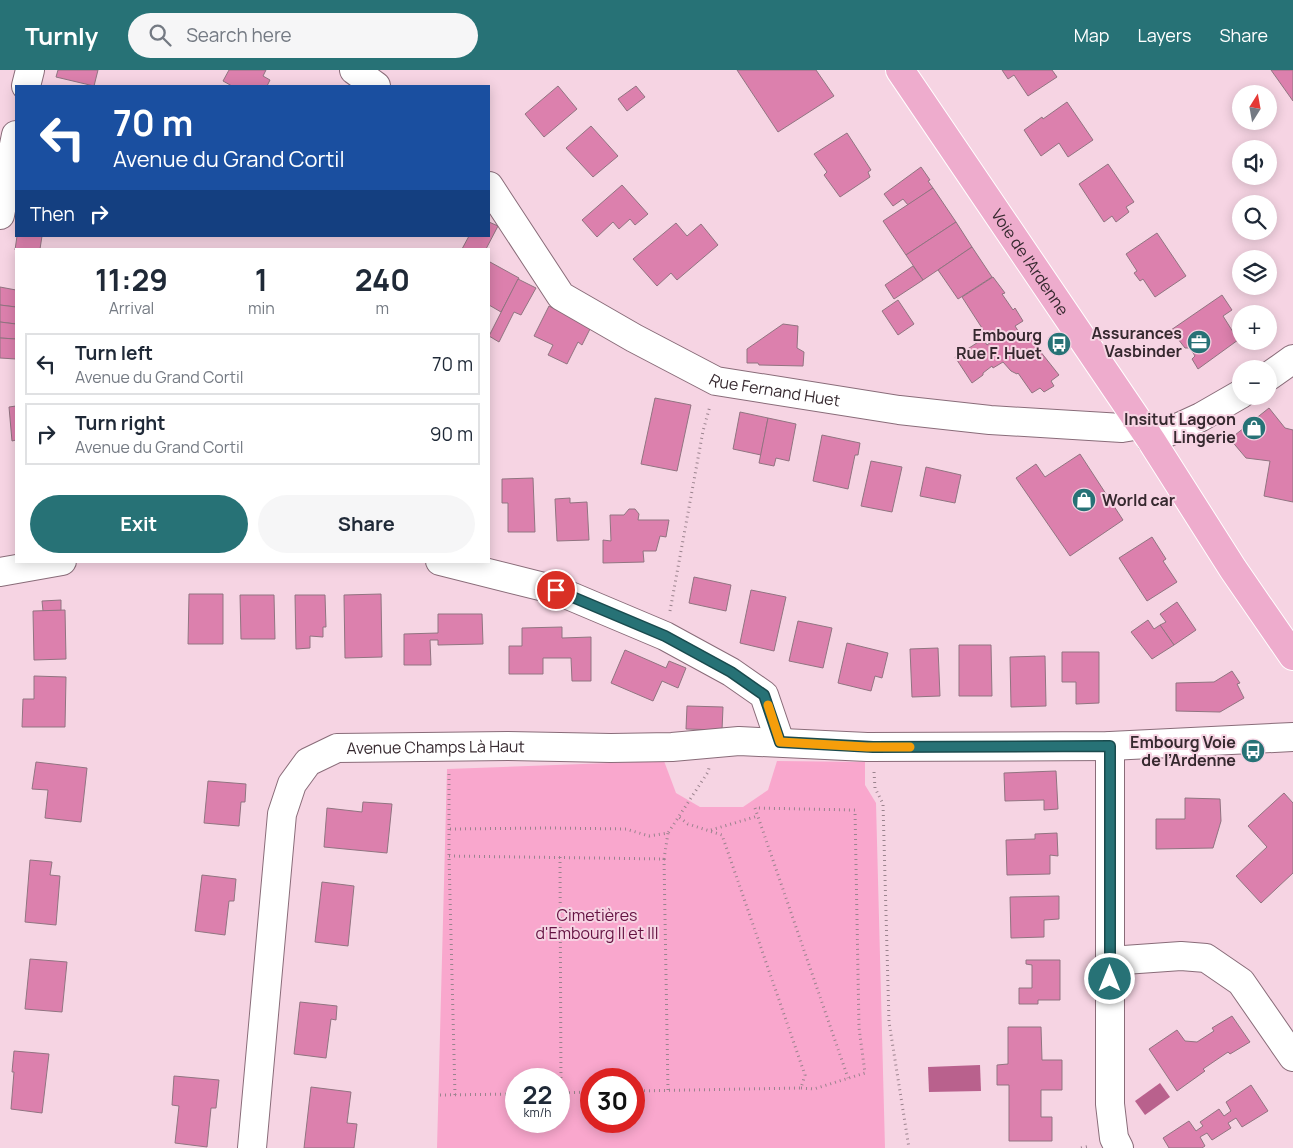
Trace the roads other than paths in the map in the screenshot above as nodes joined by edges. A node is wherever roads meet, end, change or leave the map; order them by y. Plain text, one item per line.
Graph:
1 (30, 70) edge
2 (354, 70) edge
3 (900, 70) edge
4 (26, 85) edge
5 (375, 85) edge
6 (15, 140) edge
7 (490, 188) edge
8 (0, 215) edge
9 (1293, 359) edge
10 (1277, 370) edge
11 (1232, 399) edge
12 (1145, 432) junction
13 (51, 563) edge
14 (448, 563) edge
15 (0, 572) edge
16 (1293, 656) edge
17 (1293, 737) edge
18 (780, 742) junction
19 (1110, 746) junction
20 (1110, 961) junction
21 (1293, 1057) edge
22 (252, 1148) edge
23 (1119, 1148) edge

1 - 4 street
2 - 5 street
3 - 12 main road, Voie de l'Ardenne
6 - 8 street
7 - 12 street, Rue Fernand Huet
9 - 10 street
11 - 12 street, Rue Fernand Huet
12 - 16 main road, Voie de l'Ardenne
13 - 15 street
14 - 18 street
17 - 19 street, Avenue Champs Là Haut
18 - 19 street, Avenue Champs Là Haut
18 - 22 street, Avenue Champs Là Haut
19 - 20 street
20 - 21 street
20 - 23 street

